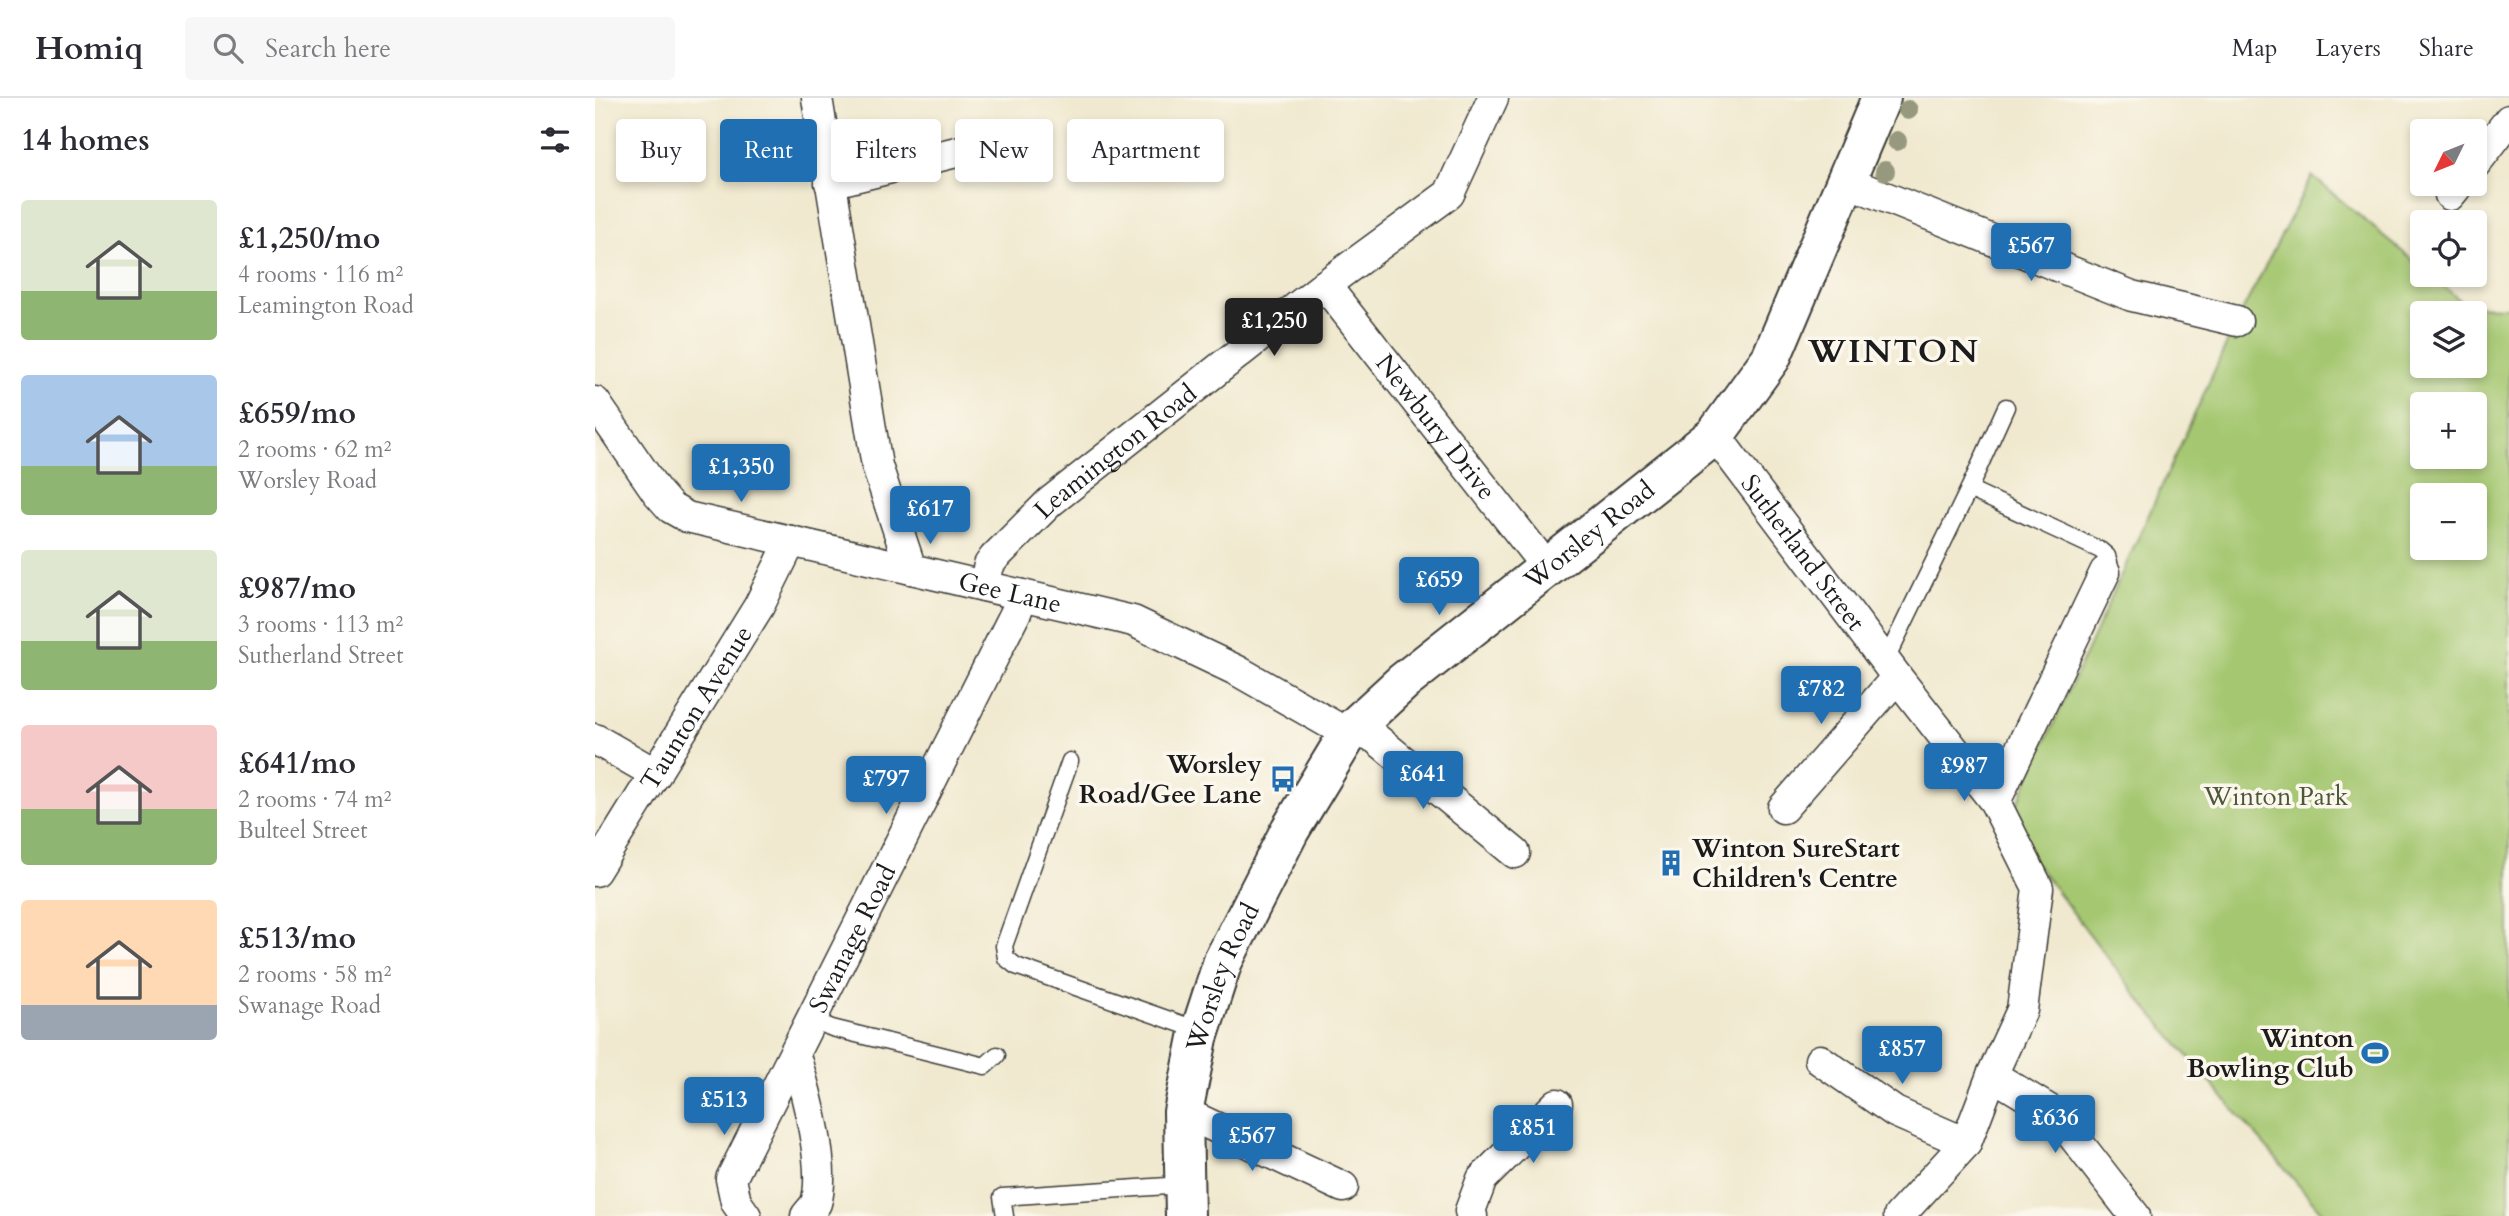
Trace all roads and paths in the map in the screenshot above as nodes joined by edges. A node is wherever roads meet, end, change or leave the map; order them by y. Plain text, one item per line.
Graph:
1 (817, 98) edge
2 (1493, 98) edge
3 (1881, 98) edge
4 (2509, 120) edge
5 (2487, 148) edge
6 (955, 152) edge
7 (1845, 181) junction
8 (830, 183) junction
9 (1325, 285) junction
10 (2237, 321) dead end
11 (595, 402) edge
12 (2006, 407) dead end
13 (1715, 435) junction
14 (1969, 489) junction
15 (791, 541) junction
16 (911, 569) junction
17 (1548, 569) junction
18 (2105, 572) joint
19 (984, 586) junction
20 (1022, 595) junction
21 (1891, 670) junction
22 (1350, 731) junction
23 (595, 739) edge
24 (1070, 761) dead end
25 (656, 774) junction
26 (1995, 802) junction
27 (1783, 808) dead end
28 (1515, 853) dead end
29 (595, 871) edge
30 (813, 1020) junction
31 (1201, 1031) junction
32 (997, 1055) dead end
33 (795, 1056) junction
34 (1820, 1060) dead end
35 (1992, 1075) junction
36 (1557, 1104) dead end
37 (1183, 1112) junction
38 (1966, 1143) junction
39 (1343, 1186) dead end
40 (1184, 1200) edge
41 (746, 1216) edge
42 (806, 1216) edge
43 (1005, 1216) edge
44 (1472, 1216) edge
45 (1899, 1216) edge
46 (2135, 1216) edge

1 - 8 street
2 - 9 street, Leamington Road
3 - 7 main road, Worsley Road
4 - 5 street
6 - 8 street
7 - 10 street
7 - 13 main road, Worsley Road
8 - 16 street
9 - 17 street, Newbury Drive
9 - 19 street, Leamington Road
11 - 15 street, Gee Lane
12 - 14 lane
13 - 17 main road, Worsley Road
13 - 21 street, Sutherland Street
14 - 18 lane
14 - 21 lane
15 - 16 street, Gee Lane
15 - 25 street, Taunton Avenue
16 - 19 street, Gee Lane
17 - 22 main road, Worsley Road
18 - 26 street
19 - 20 street, Gee Lane
20 - 22 street, Gee Lane
20 - 30 street, Swanage Road
21 - 26 street, Sutherland Street
21 - 27 street
22 - 28 street, Gee Lane
22 - 31 main road, Worsley Road
23 - 25 street
24 - 31 lane
25 - 29 street, Taunton Avenue
26 - 35 street, Sutherland Street
30 - 32 lane
30 - 33 street, Swanage Road
31 - 37 main road, Worsley Road
33 - 41 street, Swanage Road
33 - 42 street
34 - 38 street
35 - 38 street, Sutherland Street
35 - 46 street
36 - 44 street
37 - 39 street
37 - 40 main road, Worsley Road
38 - 45 street, Sutherland Street
40 - 43 lane

